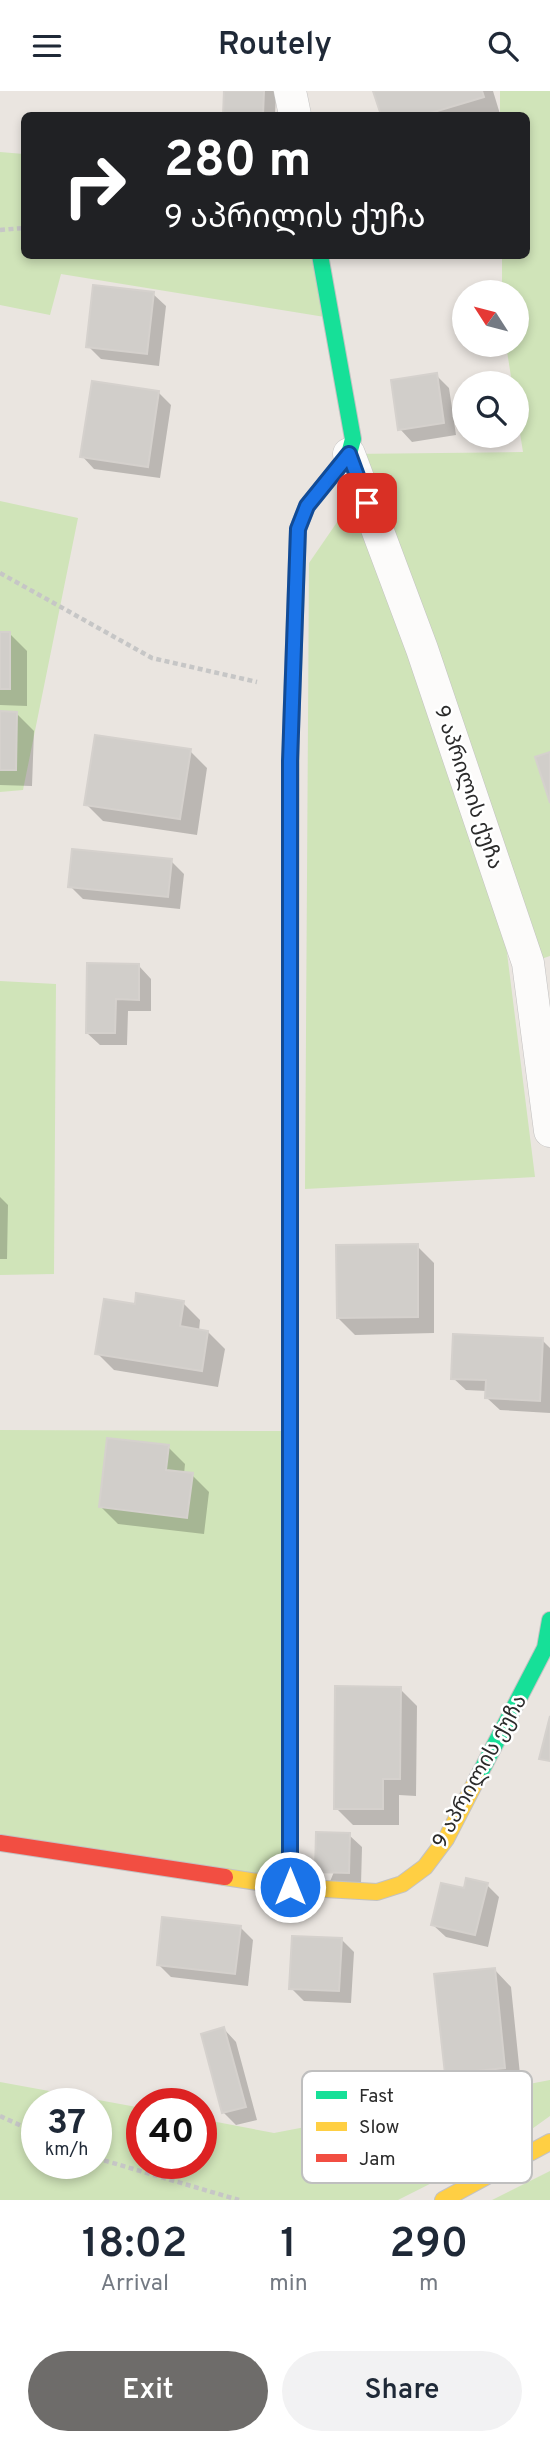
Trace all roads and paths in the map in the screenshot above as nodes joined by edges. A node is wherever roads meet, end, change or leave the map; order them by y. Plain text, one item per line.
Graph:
1 (290, 91) edge
2 (294, 112) edge
3 (21, 227) edge
4 (0, 230) edge
5 (321, 259) edge
6 (349, 454) junction
7 (0, 573) edge
8 (292, 690) junction
9 (550, 1131) edge
10 (550, 1620) edge
11 (0, 1843) edge
12 (290, 1887) junction
13 (0, 2116) edge
14 (21, 2126) edge
15 (550, 2142) edge
16 (532, 2152) edge
17 (112, 2163) edge
18 (474, 2183) edge
19 (239, 2200) edge
20 (443, 2200) edge

1 - 2 street
3 - 4 path
5 - 6 street
6 - 8 street
6 - 9 street, 9 აპრილის ქუჩა
7 - 8 path
8 - 12 street
10 - 12 street, 9 აპრილის ქუჩა
11 - 12 street, 9 აპრილის ქუჩა
13 - 14 path
15 - 16 street
17 - 19 path
18 - 20 street

